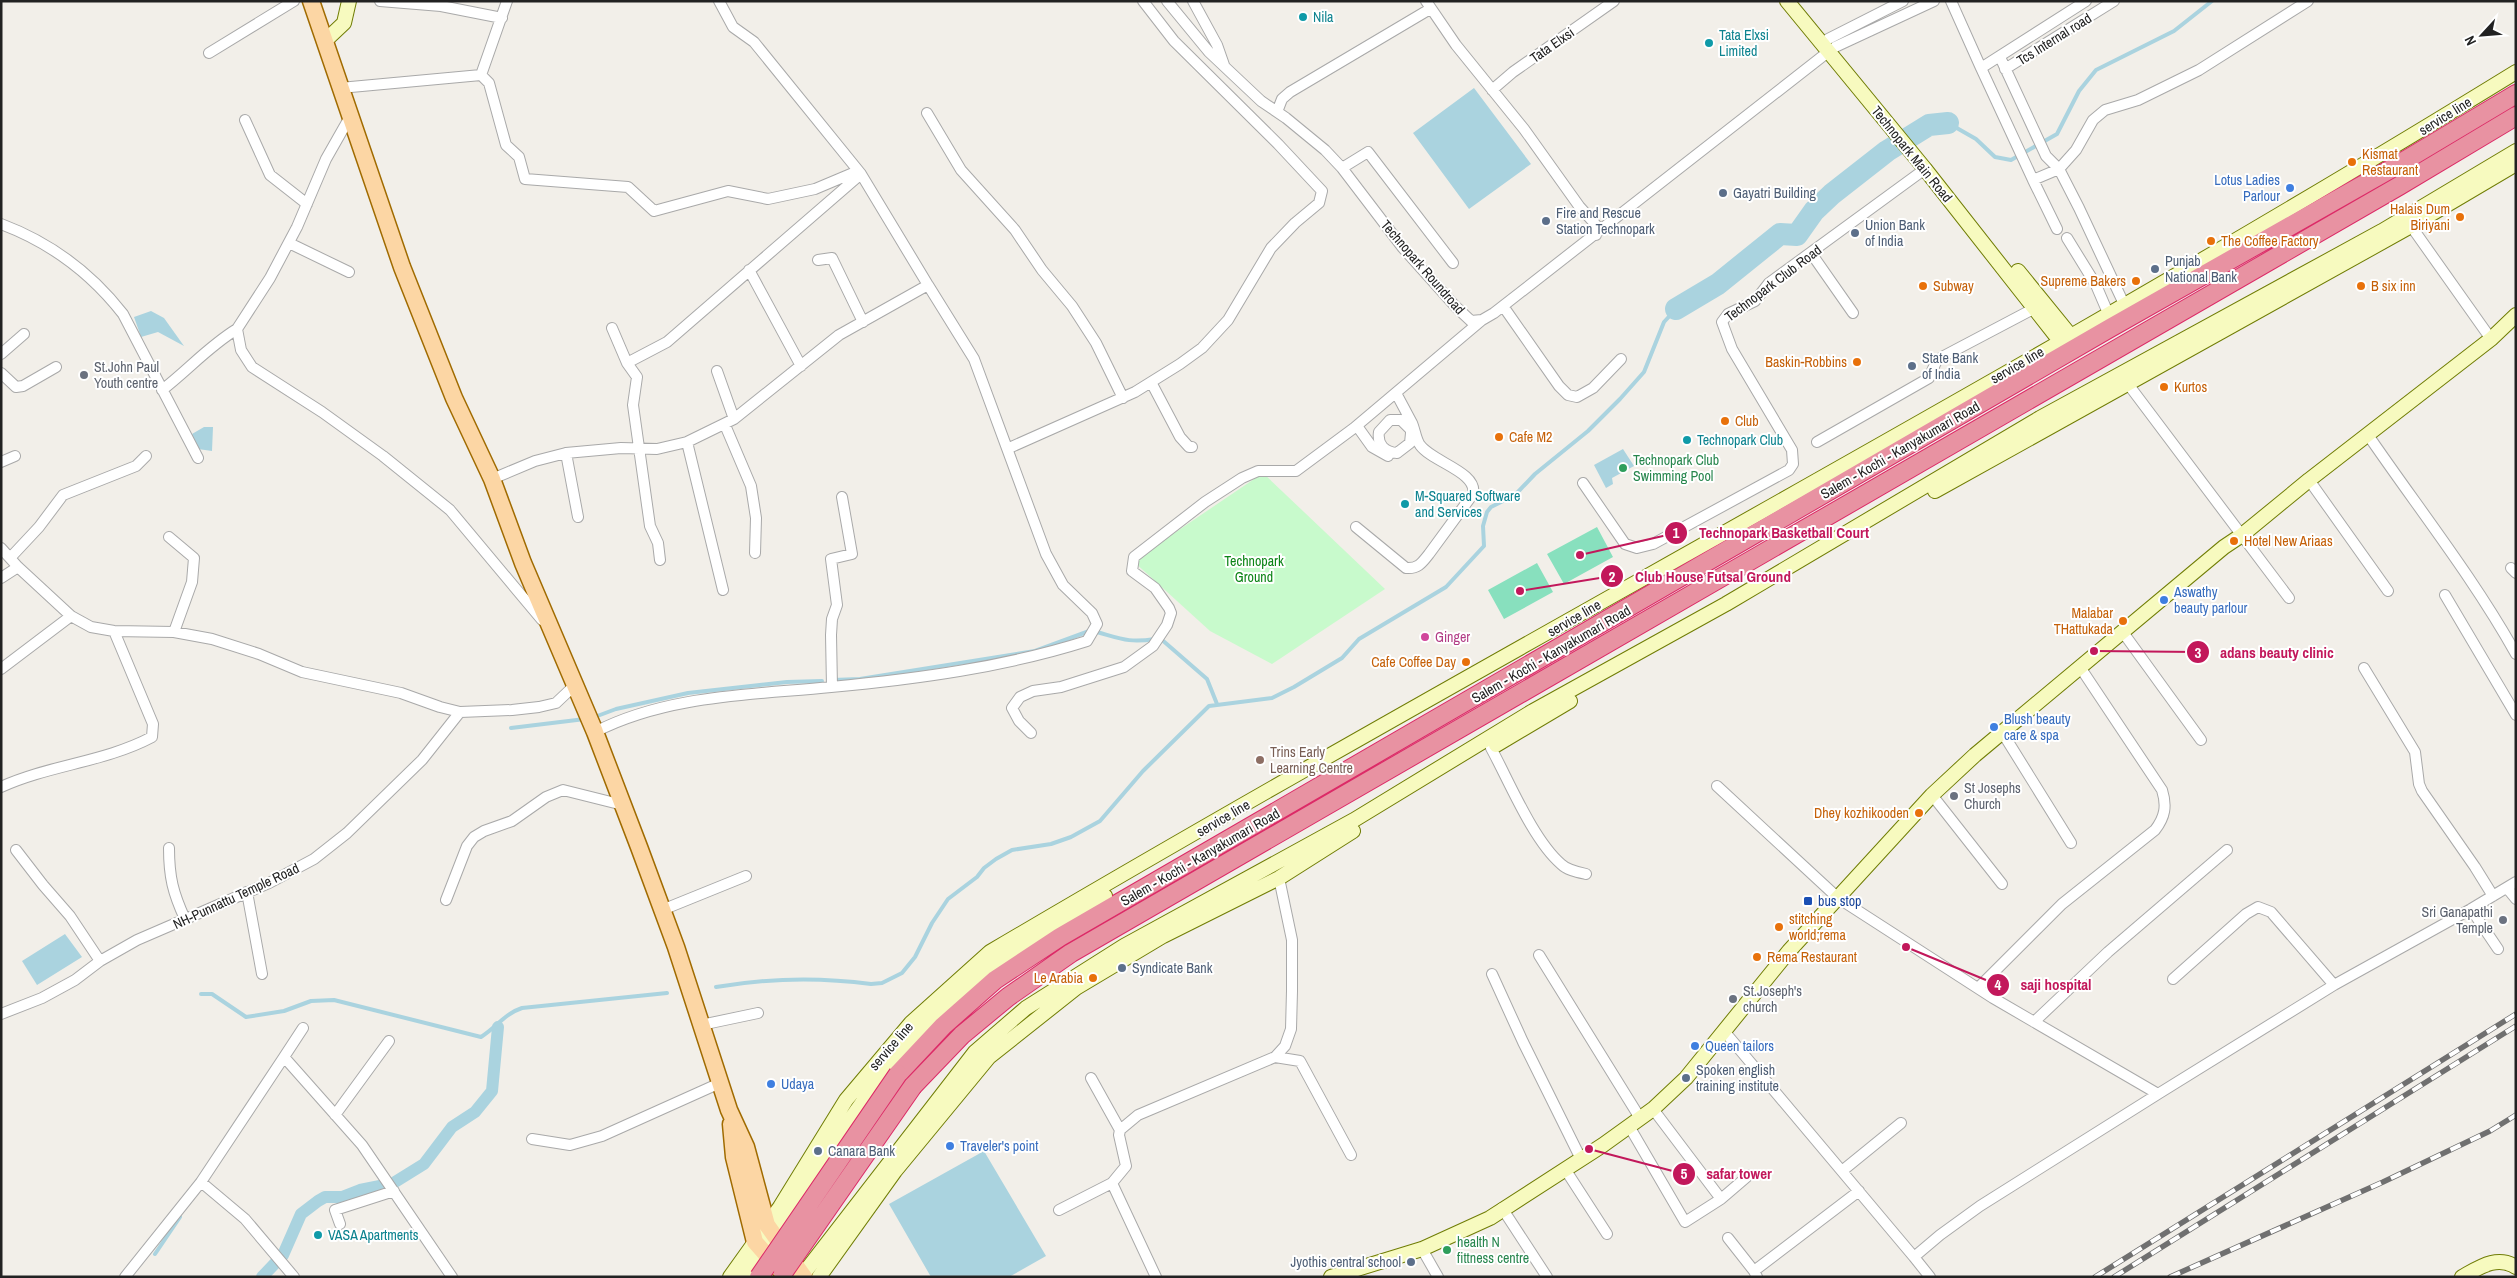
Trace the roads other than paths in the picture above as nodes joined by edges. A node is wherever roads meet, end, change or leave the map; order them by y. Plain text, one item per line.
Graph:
1 (294, 1) edge
2 (311, 1) edge
3 (349, 1) edge
4 (380, 1) edge
5 (507, 1) edge
6 (719, 1) edge
7 (1144, 1) edge
8 (1167, 1) edge
9 (1193, 1) edge
10 (1614, 1) edge
11 (1787, 1) edge
12 (1797, 1) edge
13 (1903, 1) edge
14 (1934, 1) edge
15 (1950, 1) edge
16 (2086, 1) edge
17 (2308, 1) edge
18 (2110, 2) edge
19 (1428, 5) edge
20 (502, 18) junction
21 (326, 40) junction
22 (1828, 45) junction
23 (209, 53) dead end
24 (2000, 57) junction
25 (1224, 65) junction
26 (1981, 68) junction
27 (2005, 69) junction
28 (2516, 72) edge
29 (482, 75) junction
30 (340, 88) junction
31 (1492, 90) junction
32 (2516, 94) edge
33 (1277, 112) junction
34 (927, 113) dead end
35 (351, 114) junction
36 (2516, 116) edge
37 (245, 120) dead end
38 (1893, 125) junction
39 (2516, 151) edge
40 (1926, 164) junction
41 (2516, 164) edge
42 (1342, 168) junction
43 (2059, 169) junction
44 (861, 174) junction
45 (2032, 176) junction
46 (307, 204) junction
47 (2266, 221) junction
48 (1, 224) edge
49 (2412, 226) junction
50 (2058, 228) dead end
51 (1596, 235) junction
52 (2067, 238) dead end
53 (288, 243) junction
54 (1811, 253) junction
55 (818, 260) dead end
56 (1453, 263) dead end
57 (749, 270) junction
58 (349, 272) dead end
59 (928, 285) junction
60 (2124, 304) junction
61 (1502, 306) junction
62 (2035, 308) junction
63 (1853, 313) dead end
64 (2108, 313) junction
65 (2516, 315) edge
66 (1482, 320) junction
67 (863, 322) junction
68 (612, 328) dead end
69 (237, 329) junction
70 (24, 334) dead end
71 (2065, 338) junction
72 (2491, 340) junction
73 (1, 354) edge
74 (1621, 359) dead end
75 (627, 363) junction
76 (801, 366) junction
77 (56, 367) dead end
78 (717, 371) dead end
79 (1, 373) edge
80 (1151, 382) junction
81 (2128, 384) junction
82 (162, 390) junction
83 (1396, 393) junction
84 (1123, 398) junction
85 (729, 422) junction
86 (1356, 426) junction
87 (1412, 426) junction
88 (2368, 435) junction
89 (687, 442) junction
90 (1818, 442) dead end
91 (1192, 447) dead end
92 (641, 448) junction
93 (1009, 448) junction
94 (566, 453) junction
95 (1392, 453) junction
96 (15, 456) dead end
97 (146, 456) dead end
98 (198, 458) dead end
99 (1, 462) edge
100 (492, 479) junction
101 (2309, 480) junction
102 (1583, 483) dead end
103 (842, 497) dead end
104 (578, 517) dead end
105 (1356, 527) dead end
106 (2242, 535) junction
107 (169, 537) dead end
108 (1, 548) edge
109 (755, 553) dead end
110 (10, 558) junction
111 (660, 560) dead end
112 (18, 567) junction
113 (1, 578) edge
114 (723, 590) dead end
115 (2388, 591) dead end
116 (2446, 595) dead end
117 (2289, 598) dead end
118 (71, 616) junction
119 (114, 631) junction
120 (2122, 631) junction
121 (174, 632) junction
122 (552, 632) junction
123 (2516, 654) edge
124 (2080, 667) junction
125 (2364, 668) dead end
126 (1, 669) edge
127 (575, 685) junction
128 (832, 687) junction
129 (460, 712) junction
130 (2516, 715) edge
131 (594, 729) junction
132 (2002, 732) junction
133 (1031, 733) dead end
134 (2201, 740) dead end
135 (1491, 748) junction
136 (1717, 786) dead end
137 (1, 787) edge
138 (1932, 796) junction
139 (622, 805) junction
140 (2071, 843) dead end
141 (169, 848) dead end
142 (16, 850) dead end
143 (2227, 850) dead end
144 (1586, 874) dead end
145 (746, 876) dead end
146 (1278, 878) junction
147 (2516, 882) edge
148 (2002, 884) dead end
149 (2507, 888) junction
150 (247, 892) junction
151 (2493, 896) junction
152 (1838, 898) junction
153 (2516, 899) edge
154 (446, 900) dead end
155 (2471, 909) junction
156 (662, 910) junction
157 (185, 919) junction
158 (2498, 949) dead end
159 (1540, 955) dead end
160 (100, 961) junction
161 (262, 974) dead end
162 (1492, 974) dead end
163 (2173, 979) dead end
164 (2334, 985) junction
165 (1978, 988) junction
166 (758, 1013) dead end
167 (1, 1014) edge
168 (2034, 1022) junction
169 (701, 1025) junction
170 (304, 1028) dead end
171 (1724, 1031) junction
172 (389, 1041) dead end
173 (284, 1057) junction
174 (1275, 1057) junction
175 (1091, 1078) dead end
176 (720, 1083) junction
177 (2158, 1094) junction
178 (1653, 1108) junction
179 (729, 1110) junction
180 (335, 1115) junction
181 (1634, 1122) junction
182 (1901, 1123) dead end
183 (1120, 1130) junction
184 (532, 1139) dead end
185 (1351, 1155) dead end
186 (1581, 1159) junction
187 (1565, 1169) junction
188 (1842, 1171) junction
189 (1749, 1174) dead end
190 (201, 1182) junction
191 (1112, 1183) junction
192 (394, 1191) junction
193 (1859, 1191) junction
194 (1721, 1199) junction
195 (791, 1206) junction
196 (1502, 1208) junction
197 (1059, 1210) dead end
198 (340, 1224) dead end
199 (772, 1224) junction
200 (1607, 1234) dead end
201 (1728, 1238) dead end
202 (759, 1247) junction
203 (1422, 1249) junction
204 (1914, 1257) junction
205 (2516, 1267) edge
206 (1756, 1274) edge
207 (798, 1276) edge
208 (125, 1277) edge
209 (294, 1277) edge
210 (452, 1277) edge
211 (730, 1277) edge
212 (746, 1277) edge
213 (759, 1277) edge
214 (781, 1277) edge
215 (819, 1277) edge
216 (1156, 1277) edge
217 (1331, 1277) edge
218 (1438, 1277) edge
219 (1547, 1277) edge
220 (1930, 1277) edge
221 (2462, 1277) edge

1 - 23 street
2 - 21 main road
3 - 21 main road
4 - 20 street
5 - 20 street
6 - 44 street
7 - 80 street
8 - 25 street, Technopark Roundroad
9 - 25 street
10 - 31 street, Tata Elxsi
11 - 22 main road, Technopark Main Road
12 - 22 main road
13 - 22 street
14 - 22 street
15 - 26 street
16 - 24 street
17 - 43 street
18 - 27 street, Tcs Internal road
19 - 31 street
19 - 33 street
20 - 29 street
21 - 30 main road
22 - 38 main road, Technopark Main Road
22 - 51 street, Technopark Roundroad
24 - 26 street
24 - 27 street
25 - 33 street, Technopark Roundroad
26 - 45 street
27 - 43 street, Tcs Internal road
28 - 47 main road, service line
29 - 30 street
29 - 44 street
30 - 35 main road
31 - 51 street
32 - 213 highway, Salem - Kochi - Kanyakumari Road, bridge
33 - 42 street, Technopark Roundroad
34 - 84 street
35 - 46 street
35 - 100 main road
36 - 214 highway, Salem - Kochi - Kanyakumari Road, bridge
37 - 46 street
38 - 40 main road
38 - 40 main road, Technopark Main Road
39 - 207 main road
40 - 54 street, Technopark Club Road
40 - 62 main road, Technopark Main Road
40 - 71 main road
41 - 49 main road
42 - 56 street
42 - 66 street, Technopark Roundroad
43 - 45 street
43 - 60 street
44 - 57 street
44 - 59 street
45 - 50 street
46 - 53 street
47 - 60 main road, service line
47 - 195 main road
48 - 82 street
49 - 72 street
49 - 81 main road
51 - 61 street, Technopark Roundroad
52 - 64 street
53 - 58 street
53 - 69 street
54 - 63 street
54 - 102 street, Technopark Club Road
55 - 67 street
57 - 75 street
57 - 76 street
59 - 67 street
59 - 93 street
60 - 64 main road, service line
61 - 66 street, Technopark Roundroad
61 - 74 street
62 - 71 main road, Technopark Main Road
62 - 90 street
64 - 71 main road, service line
65 - 72 main road
66 - 83 street
67 - 76 street
68 - 75 street
69 - 82 street
69 - 122 street
70 - 73 street
71 - 199 main road, service line
72 - 88 main road
75 - 92 street
76 - 85 street
77 - 79 street
78 - 85 street
80 - 84 street
80 - 91 street
81 - 106 street
81 - 135 main road
82 - 98 street
83 - 86 street
83 - 87 street
84 - 93 street
85 - 89 street
85 - 109 street
86 - 95 street
86 - 133 street
87 - 95 street
87 - 95 street
87 - 105 street
88 - 101 main road
88 - 123 street
89 - 92 street
89 - 114 street
92 - 94 street
92 - 111 street
93 - 128 street
94 - 100 street
94 - 104 street
96 - 99 street
97 - 110 street
100 - 122 main road
101 - 106 main road
101 - 115 street
103 - 128 street
106 - 117 street
106 - 120 main road
107 - 121 street
108 - 110 street
110 - 112 street
112 - 113 street
112 - 118 street
116 - 130 street
118 - 119 street
118 - 126 street
119 - 121 street
119 - 137 street
120 - 124 main road
120 - 134 street
121 - 129 street
122 - 127 main road
124 - 132 main road
124 - 165 street
125 - 151 street
127 - 129 street
127 - 131 main road
128 - 131 street
129 - 150 street, NH-Punnattu Temple Road
131 - 139 main road
132 - 138 main road
132 - 140 street
135 - 144 street
135 - 146 main road
136 - 152 street
138 - 148 street
138 - 152 main road
139 - 154 street
139 - 156 main road
141 - 157 street
142 - 160 street
143 - 168 street
145 - 156 street
146 - 174 street
146 - 215 main road
147 - 149 street
149 - 151 street
149 - 153 street
150 - 157 street, NH-Punnattu Temple Road
150 - 161 street
151 - 155 street
152 - 165 street
152 - 171 main road
155 - 158 street
155 - 164 street
156 - 169 main road
157 - 160 street, NH-Punnattu Temple Road
159 - 181 street
160 - 167 street, NH-Punnattu Temple Road
162 - 186 street
163 - 164 street
164 - 177 street
165 - 168 street
166 - 169 street
168 - 177 street
169 - 176 main road
170 - 173 street
171 - 178 main road
171 - 188 street
172 - 180 street
173 - 180 street
173 - 190 street
174 - 183 street
174 - 185 street
175 - 183 street
176 - 179 main road
176 - 184 street
177 - 204 street
178 - 181 main road
178 - 194 street
179 - 199 main road
179 - 202 main road
180 - 192 street
181 - 186 main road
181 - 194 street
182 - 188 street
183 - 191 street
186 - 187 main road
187 - 196 main road
187 - 200 street
188 - 193 street
189 - 194 street
190 - 208 street
190 - 209 street
191 - 197 street
191 - 216 street
192 - 198 street
192 - 210 street
193 - 204 street
193 - 206 street
195 - 199 main road
195 - 199 main road
196 - 203 main road
196 - 219 street
199 - 202 main road
199 - 207 main road
201 - 206 street
202 - 207 main road
202 - 211 main road
202 - 212 main road
203 - 217 main road
203 - 218 street
204 - 220 street
205 - 221 main road

